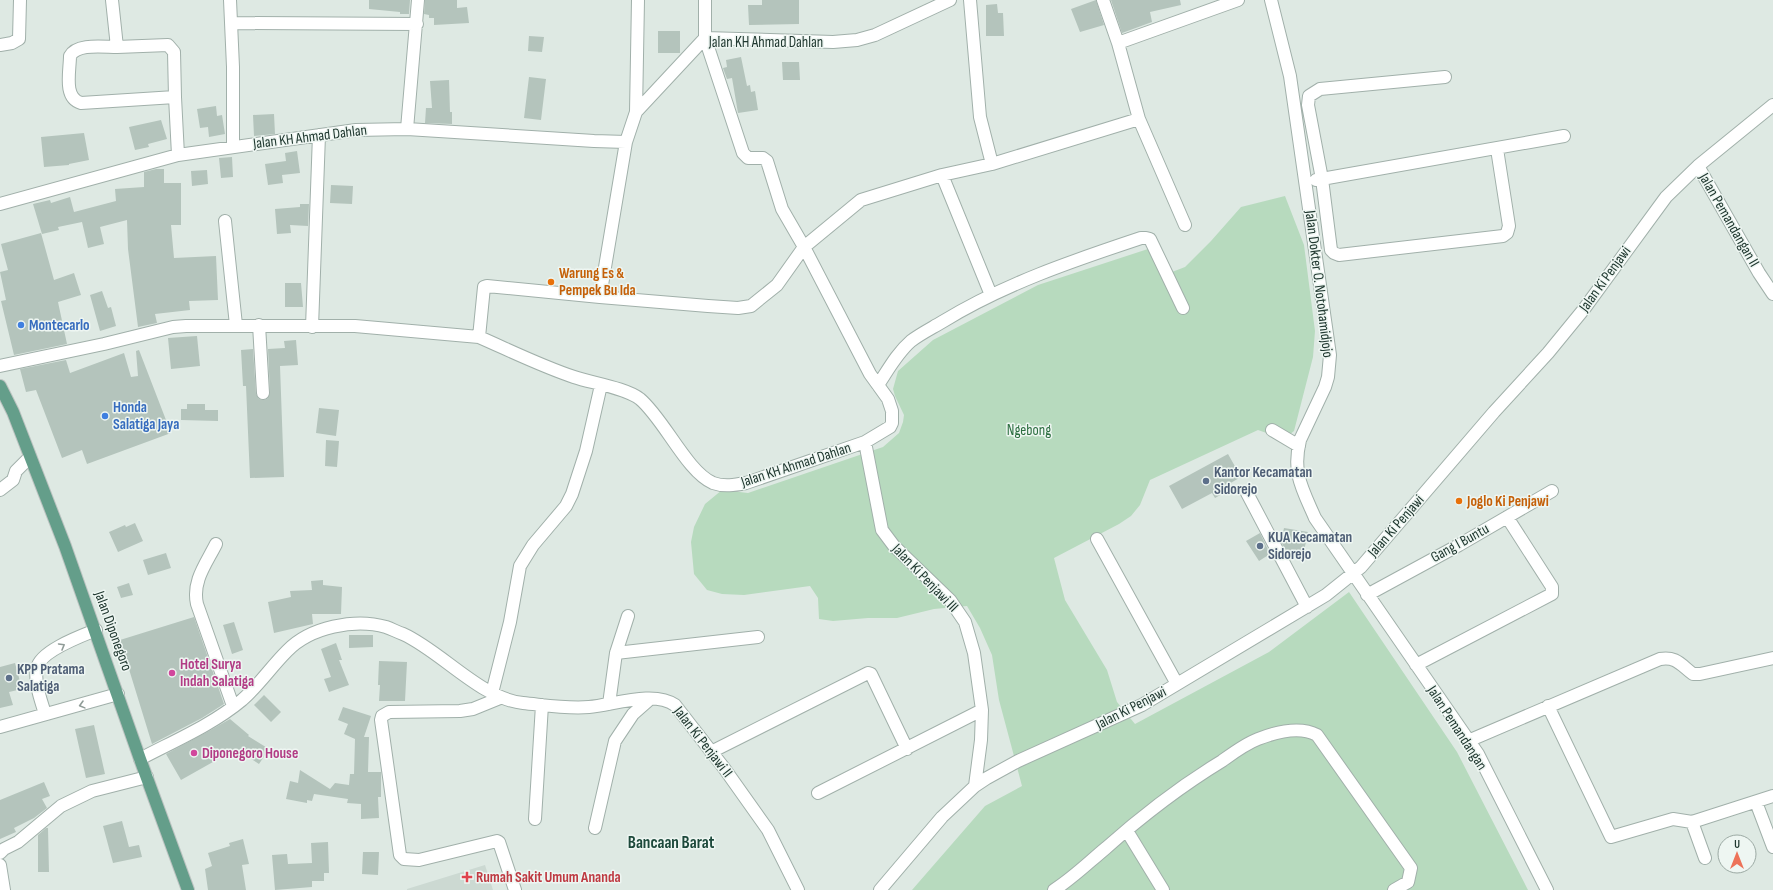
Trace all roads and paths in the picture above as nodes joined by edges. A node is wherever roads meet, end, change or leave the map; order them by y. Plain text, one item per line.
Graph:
1 (20, 0) edge
2 (112, 0) edge
3 (230, 0) edge
4 (418, 0) edge
5 (638, 0) edge
6 (705, 0) edge
7 (950, 0) edge
8 (970, 0) edge
9 (1103, 0) edge
10 (1238, 0) edge
11 (1271, 0) edge
12 (231, 23) junction
13 (417, 24) junction
14 (705, 38) junction
15 (1118, 43) junction
16 (0, 45) edge
17 (117, 47) junction
18 (1445, 77) dead end
19 (175, 97) junction
20 (1773, 105) edge
21 (636, 112) junction
22 (1138, 120) junction
23 (407, 129) junction
24 (319, 135) junction
25 (1564, 136) dead end
26 (626, 142) junction
27 (233, 146) junction
28 (1497, 149) junction
29 (178, 155) junction
30 (992, 164) junction
31 (1698, 166) junction
32 (942, 175) junction
33 (1322, 179) junction
34 (1305, 182) junction
35 (0, 204) edge
36 (225, 221) dead end
37 (1185, 225) dead end
38 (804, 247) junction
39 (1773, 294) edge
40 (991, 295) junction
41 (600, 297) junction
42 (1183, 308) dead end
43 (236, 325) junction
44 (259, 325) junction
45 (312, 327) junction
46 (479, 337) junction
47 (0, 366) edge
48 (601, 385) junction
49 (878, 385) junction
50 (0, 386) edge
51 (262, 393) dead end
52 (1272, 430) dead end
53 (865, 442) junction
54 (1299, 446) junction
55 (30, 457) junction
56 (0, 490) edge
57 (1552, 491) dead end
58 (1247, 494) dead end
59 (1507, 517) junction
60 (1097, 539) dead end
61 (216, 544) dead end
62 (1353, 574) junction
63 (1367, 595) junction
64 (1306, 607) junction
65 (628, 616) dead end
66 (96, 630) junction
67 (758, 637) dead end
68 (616, 653) junction
69 (1773, 658) edge
70 (1416, 665) junction
71 (1177, 684) junction
72 (118, 694) junction
73 (496, 695) junction
74 (650, 699) junction
75 (609, 704) junction
76 (542, 705) junction
77 (233, 706) junction
78 (1548, 706) junction
79 (982, 710) junction
80 (45, 714) junction
81 (0, 727) edge
82 (1468, 740) junction
83 (906, 749) junction
84 (711, 752) junction
85 (140, 759) junction
86 (146, 777) junction
87 (975, 786) junction
88 (818, 793) dead end
89 (1773, 796) edge
90 (1756, 802) junction
91 (535, 819) dead end
92 (1692, 822) junction
93 (595, 828) dead end
94 (1127, 831) junction
95 (1773, 847) edge
96 (0, 853) edge
97 (1705, 858) dead end
98 (0, 865) edge
99 (4, 890) edge
100 (188, 890) edge
101 (515, 890) edge
102 (798, 890) edge
103 (880, 890) edge
104 (1054, 890) edge
105 (1163, 890) edge
106 (1394, 890) edge
107 (1547, 890) edge

1 - 16 street
2 - 17 street
3 - 12 street
4 - 13 street
5 - 21 street
6 - 14 street
7 - 14 street, Jalan KH Ahmad Dahlan
8 - 30 street
9 - 15 street
10 - 15 street
11 - 34 street, Jalan Dokter O. Notohamidjojo
12 - 13 street
12 - 27 street
13 - 23 street
14 - 21 street, Jalan KH Ahmad Dahlan
14 - 38 street, Jalan KH Ahmad Dahlan
15 - 22 street
17 - 19 street
17 - 19 street
18 - 33 street
19 - 29 street
20 - 31 street, Jalan Ki Penjawi
21 - 26 street, Jalan KH Ahmad Dahlan
22 - 30 street
22 - 37 street
23 - 24 street, Jalan KH Ahmad Dahlan
23 - 26 street, Jalan KH Ahmad Dahlan
24 - 27 street, Jalan KH Ahmad Dahlan
24 - 45 street
25 - 28 street
26 - 41 street, Jalan KH Ahmad Dahlan
27 - 29 street, Jalan KH Ahmad Dahlan
28 - 33 street
28 - 33 street
29 - 35 street, Jalan KH Ahmad Dahlan
30 - 32 street
31 - 39 street, Jalan Pemandangan II
31 - 62 street, Jalan Ki Penjawi
32 - 38 street
32 - 40 street
33 - 34 street
34 - 54 street, Jalan Dokter O. Notohamidjojo
36 - 43 street
38 - 41 street
38 - 49 street, Jalan KH Ahmad Dahlan
40 - 42 street
40 - 49 street
41 - 46 street
43 - 44 street, Jalan KH Ahmad Dahlan
43 - 47 street, Jalan KH Ahmad Dahlan
44 - 45 street, Jalan KH Ahmad Dahlan
44 - 51 street
45 - 46 street, Jalan KH Ahmad Dahlan
46 - 48 street, Jalan KH Ahmad Dahlan
48 - 53 street, Jalan KH Ahmad Dahlan
48 - 73 street
49 - 53 street, Jalan KH Ahmad Dahlan
50 - 55 main road, Jalan Diponegoro
52 - 54 street
53 - 79 street, Jalan Ki Penjawi III
54 - 62 street, Jalan Dokter O. Notohamidjojo
55 - 56 street
55 - 66 main road, Jalan Diponegoro
57 - 59 street, Gang I Buntu
58 - 64 street
59 - 63 street, Gang I Buntu
59 - 70 street
60 - 71 street
61 - 77 street
62 - 63 street, Jalan Pemandangan
62 - 64 street, Jalan Ki Penjawi
63 - 70 street, Jalan Pemandangan
64 - 71 street, Jalan Ki Penjawi
65 - 68 street
66 - 72 main road, Jalan Diponegoro
80 -> 66 street
67 - 68 street
68 - 75 street
69 - 78 street
70 - 82 street, Jalan Pemandangan
71 - 87 street, Jalan Ki Penjawi
72 -> 80 street
72 - 85 main road, Jalan Diponegoro
73 - 76 street, Jalan Ki Penjawi II
73 - 77 street, Jalan Ki Penjawi II
73 - 101 street
74 - 75 street, Jalan Ki Penjawi II
74 - 84 street, Jalan Ki Penjawi II
74 - 93 street
75 - 76 street, Jalan Ki Penjawi II
76 - 91 street
77 - 85 street, Jalan Ki Penjawi II
78 - 82 street
78 - 92 street
79 - 83 street
79 - 87 street, Jalan Ki Penjawi III
80 - 81 street
82 - 107 street, Jalan Pemandangan
83 - 84 street
83 - 88 street
84 - 102 street, Jalan Ki Penjawi II
85 - 86 main road, Jalan Diponegoro
86 - 96 street
86 - 100 main road, Jalan Diponegoro
87 - 103 street, Jalan Ki Penjawi
89 - 90 street
90 - 92 street
90 - 95 street
92 - 97 street
94 - 104 street
94 - 105 street
94 - 106 street
98 - 99 street

